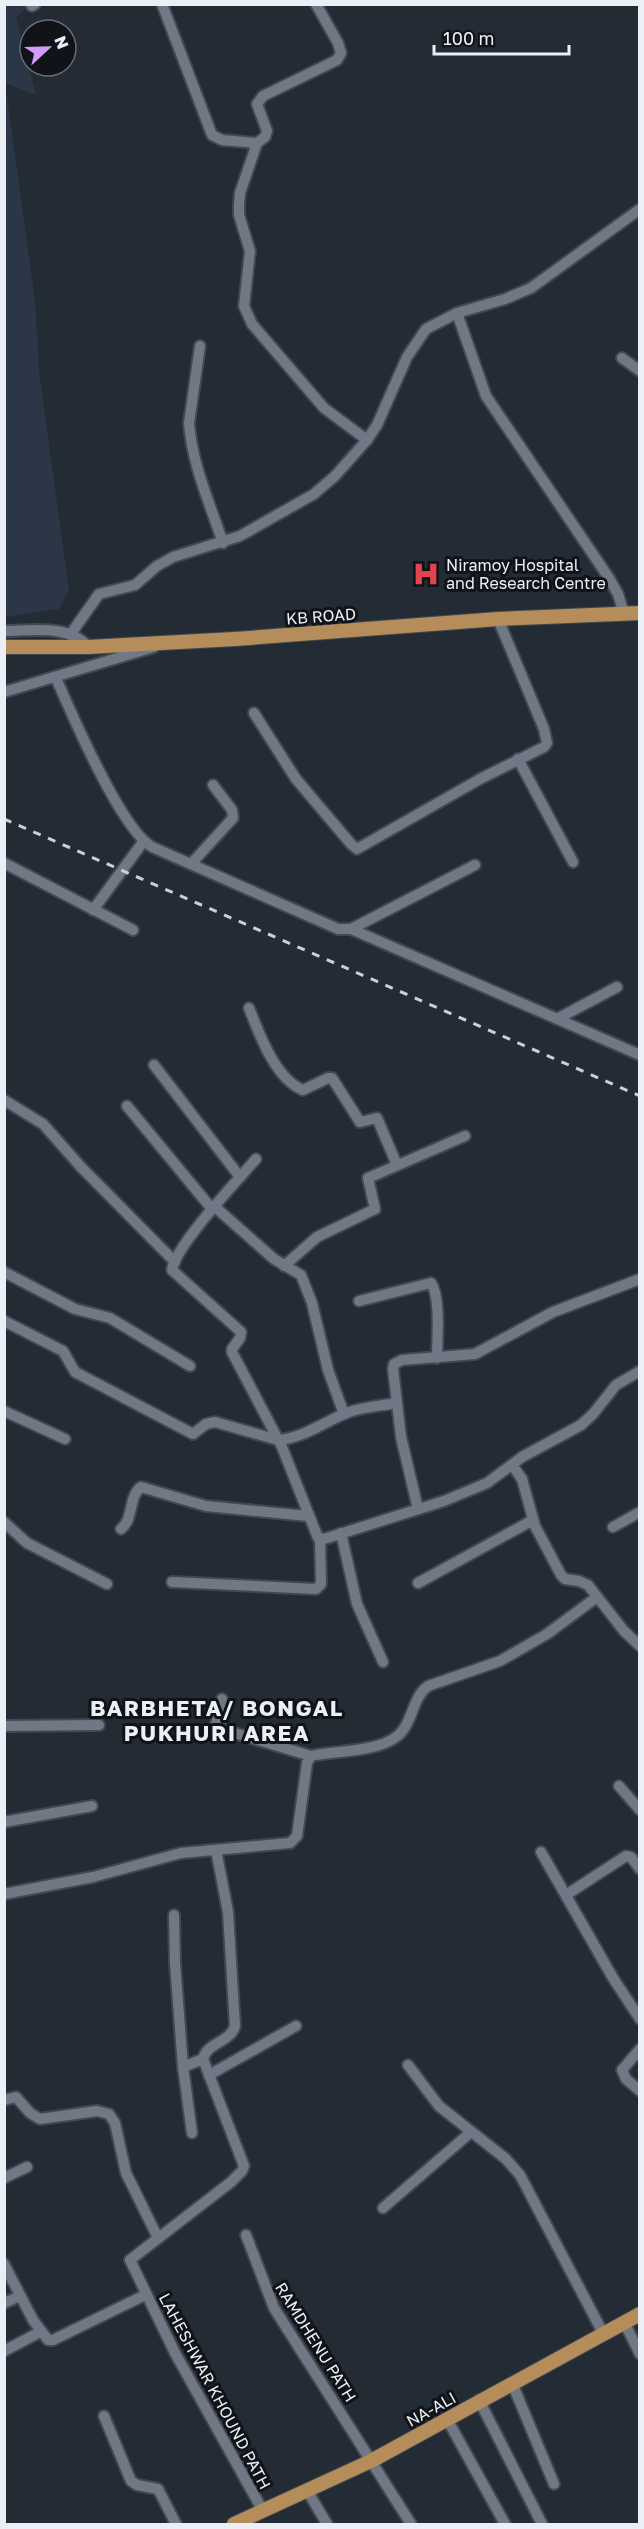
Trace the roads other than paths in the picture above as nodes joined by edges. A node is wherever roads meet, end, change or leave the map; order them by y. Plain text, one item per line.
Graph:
1 (162, 4) edge
2 (316, 4) edge
3 (256, 143) junction
4 (639, 209) edge
5 (457, 313) junction
6 (200, 346) dead end
7 (622, 358) dead end
8 (639, 371) edge
9 (367, 440) junction
10 (223, 543) junction
11 (639, 613) edge
12 (624, 614) junction
13 (498, 619) junction
14 (4, 631) edge
15 (70, 635) junction
16 (169, 642) junction
17 (4, 646) edge
18 (88, 647) junction
19 (56, 678) junction
20 (4, 692) edge
21 (254, 713) dead end
22 (518, 759) junction
23 (213, 785) dead end
24 (143, 842) junction
25 (573, 862) dead end
26 (4, 863) edge
27 (191, 864) junction
28 (475, 865) dead end
29 (93, 910) junction
30 (351, 929) junction
31 (133, 930) dead end
32 (617, 987) dead end
33 (249, 1008) dead end
34 (557, 1019) junction
35 (639, 1055) edge
36 (154, 1065) dead end
37 (4, 1100) edge
38 (127, 1106) dead end
39 (465, 1136) dead end
40 (256, 1160) dead end
41 (397, 1165) junction
42 (240, 1177) junction
43 (213, 1207) junction
44 (175, 1262) junction
45 (284, 1266) junction
46 (4, 1272) edge
47 (639, 1279) edge
48 (359, 1301) dead end
49 (4, 1322) edge
50 (437, 1358) junction
51 (190, 1366) dead end
52 (639, 1371) edge
53 (396, 1403) junction
54 (4, 1412) edge
55 (344, 1414) junction
56 (65, 1439) dead end
57 (278, 1440) junction
58 (512, 1465) junction
59 (418, 1509) junction
60 (639, 1512) edge
61 (308, 1516) junction
62 (533, 1520) junction
63 (4, 1522) edge
64 (613, 1527) dead end
65 (121, 1529) dead end
66 (341, 1533) junction
67 (320, 1538) junction
68 (172, 1582) dead end
69 (418, 1583) dead end
70 (107, 1584) dead end
71 (597, 1597) junction
72 (639, 1646) edge
73 (383, 1662) dead end
74 (222, 1699) dead end
75 (99, 1725) dead end
76 (4, 1726) edge
77 (311, 1756) junction
78 (620, 1786) dead end
79 (92, 1806) dead end
80 (639, 1810) edge
81 (4, 1822) edge
82 (216, 1850) junction
83 (541, 1852) dead end
84 (639, 1869) edge
85 (4, 1894) edge
86 (566, 1895) junction
87 (174, 1915) dead end
88 (639, 2019) edge
89 (296, 2026) dead end
90 (639, 2049) edge
91 (203, 2059) junction
92 (408, 2065) dead end
93 (183, 2067) junction
94 (209, 2075) junction
95 (639, 2091) edge
96 (4, 2100) edge
97 (471, 2132) junction
98 (192, 2133) dead end
99 (27, 2168) dead end
100 (4, 2178) edge
101 (382, 2208) dead end
102 (246, 2235) dead end
103 (158, 2238) junction
104 (4, 2265) edge
105 (145, 2295) junction
106 (20, 2296) junction
107 (4, 2303) edge
108 (639, 2314) edge
109 (624, 2322) junction
110 (40, 2332) junction
111 (603, 2333) junction
112 (4, 2351) edge
113 (639, 2354) edge
114 (512, 2383) junction
115 (479, 2400) junction
116 (104, 2416) dead end
117 (447, 2419) junction
118 (371, 2460) junction
119 (554, 2484) dead end
120 (308, 2492) junction
121 (263, 2511) junction
122 (176, 2524) edge
123 (234, 2524) edge
124 (327, 2524) edge
125 (411, 2524) edge
126 (505, 2524) edge
127 (542, 2524) edge

1 - 3 street
2 - 3 street
3 - 9 street
4 - 5 street
5 - 9 street
5 - 12 street
6 - 10 street
7 - 8 street
9 - 10 street
10 - 15 street
11 - 12 main road, KB ROAD
12 - 13 main road, KB ROAD
13 - 16 main road, KB ROAD
13 - 22 street
14 - 15 street
15 - 18 street
16 - 18 main road, KB ROAD
16 - 19 street
17 - 18 main road, KB ROAD
19 - 20 street
19 - 24 street
21 - 22 street
22 - 25 street
23 - 27 street
24 - 27 street
24 - 29 street
26 - 29 street
27 - 30 street
28 - 30 street
29 - 31 street
30 - 34 street
32 - 34 street
33 - 41 street
34 - 35 street
36 - 42 street
37 - 44 street
38 - 43 street
39 - 41 street
40 - 42 street
41 - 45 street
42 - 43 street
43 - 44 street
43 - 45 street
44 - 57 street
45 - 55 street
46 - 51 street
47 - 50 street
48 - 50 street
49 - 57 street
50 - 53 street
52 - 58 street
53 - 55 street
53 - 59 street
54 - 56 street
55 - 57 street
57 - 61 street
58 - 59 street
58 - 62 street
59 - 66 street
60 - 64 street
61 - 65 street
61 - 67 street
62 - 69 street
62 - 71 street
63 - 70 street
66 - 67 street
66 - 73 street
67 - 68 street
71 - 72 street
71 - 77 street
74 - 77 street
75 - 76 street
77 - 82 street
78 - 80 street
79 - 81 street
82 - 85 street
82 - 91 street
83 - 86 street
84 - 86 street
86 - 88 street
87 - 93 street
89 - 94 street
90 - 95 street
91 - 93 street
91 - 94 street
92 - 97 street
93 - 98 street
94 - 103 street
96 - 103 street
97 - 101 street
97 - 111 street
99 - 100 street
102 - 118 street, RAMDHENU PATH
103 - 105 street
104 - 106 street
105 - 110 street, LAHESHWAR KHOUND PATH
105 - 121 street, LAHESHWAR KHOUND PATH
106 - 107 street
106 - 110 street
108 - 109 main road, NA-ALI
109 - 111 main road, NA-ALI
109 - 113 street
110 - 112 street
111 - 114 main road, NA-ALI
114 - 115 main road, NA-ALI
114 - 119 street
115 - 117 main road, NA-ALI
115 - 127 street
116 - 122 street
117 - 118 main road, NA-ALI
117 - 126 street
118 - 120 main road, NA-ALI
118 - 125 street, RAMDHENU PATH
120 - 121 main road, NA-ALI
120 - 124 street
121 - 123 main road, NA-ALI

